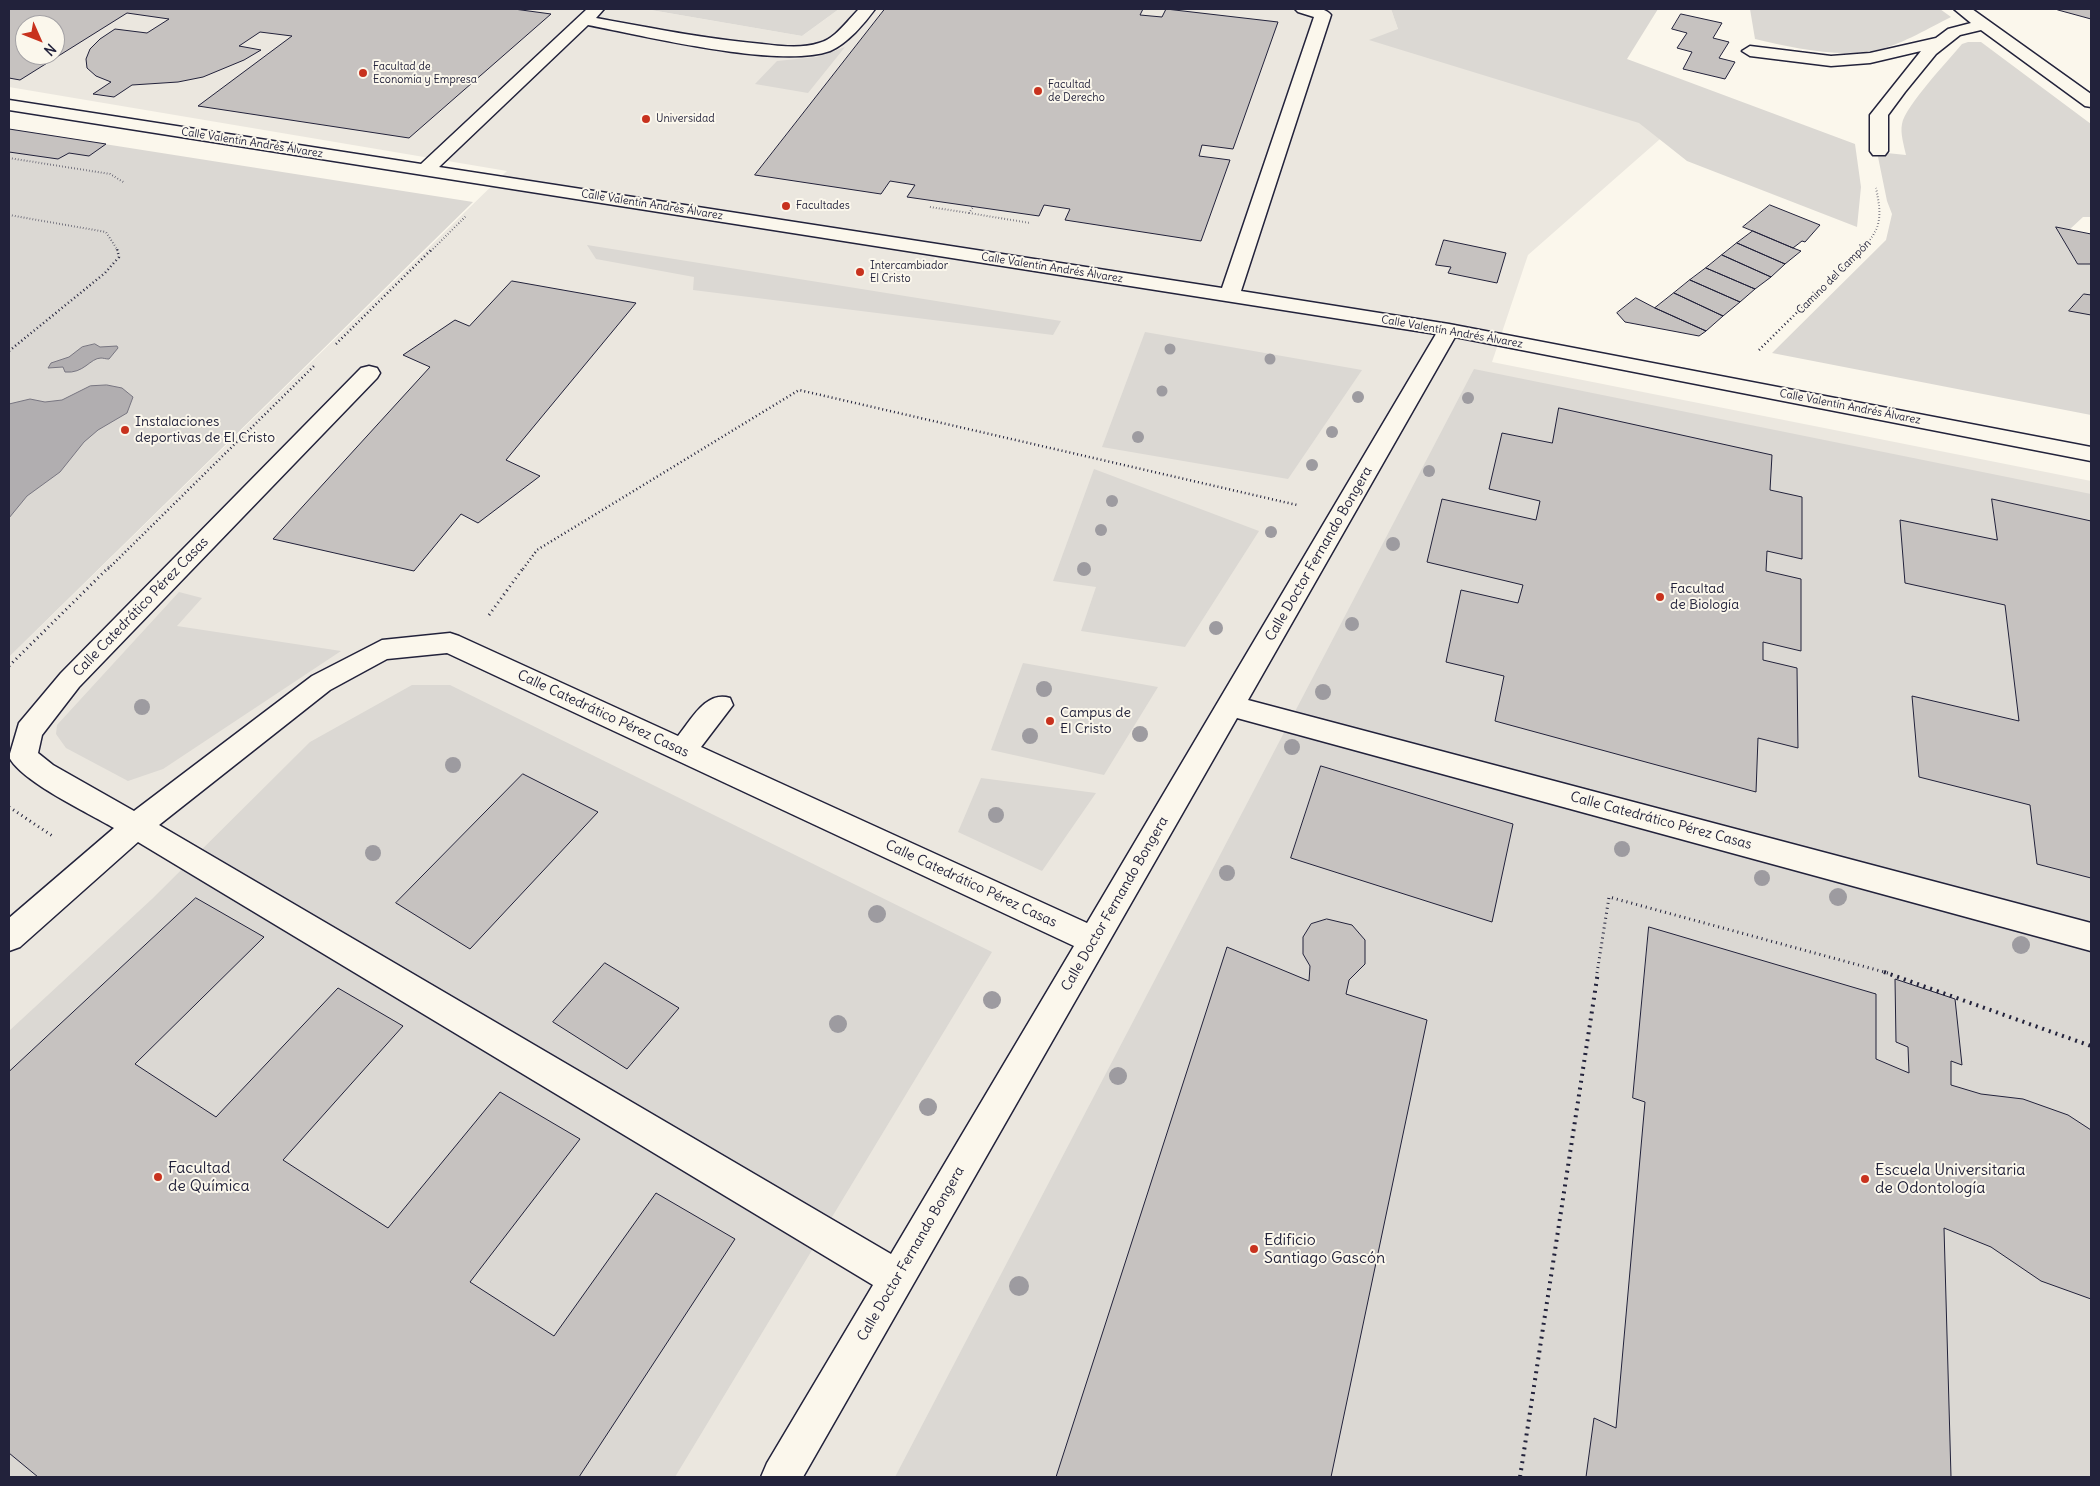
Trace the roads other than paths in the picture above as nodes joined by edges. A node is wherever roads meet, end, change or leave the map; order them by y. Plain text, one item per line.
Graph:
1 (867, 9) edge
2 (1303, 9) edge
3 (1962, 9) edge
4 (590, 14) edge
5 (1983, 25) junction
6 (1941, 42) junction
7 (1750, 51) dead end
8 (2059, 79) junction
9 (2091, 82) edge
10 (2091, 102) edge
11 (9, 105) edge
12 (1878, 151) road end
13 (425, 170) junction
14 (1229, 296) junction
15 (1449, 330) junction
16 (369, 372) dead end
17 (2091, 454) edge
18 (720, 705) dead end
19 (1230, 706) junction
20 (682, 750) junction
21 (136, 826) junction
22 (9, 937) edge
23 (2091, 937) edge
24 (1093, 940) junction
25 (896, 1278) junction
26 (781, 1477) edge

1 - 4 street
2 - 14 street
3 - 5 street
4 - 13 street
5 - 6 street
5 - 8 street
6 - 7 street
6 - 12 street
8 - 9 street
8 - 10 street
11 - 13 street, Calle Valentín Andrés Álvarez
13 - 14 street, Calle Valentín Andrés Álvarez
14 - 15 street, Calle Valentín Andrés Álvarez
15 - 17 street, Calle Valentín Andrés Álvarez
15 - 19 street, Calle Doctor Fernando Bongera
16 - 21 street, Calle Catedrático Pérez Casas
18 - 20 street
19 - 23 street, Calle Catedrático Pérez Casas
19 - 24 street, Calle Doctor Fernando Bongera
20 - 21 street, Calle Catedrático Pérez Casas
20 - 24 street, Calle Catedrático Pérez Casas
21 - 22 street, Calle Catedrático Pérez Casas
21 - 25 street
24 - 25 street, Calle Doctor Fernando Bongera
25 - 26 street, Calle Doctor Fernando Bongera

